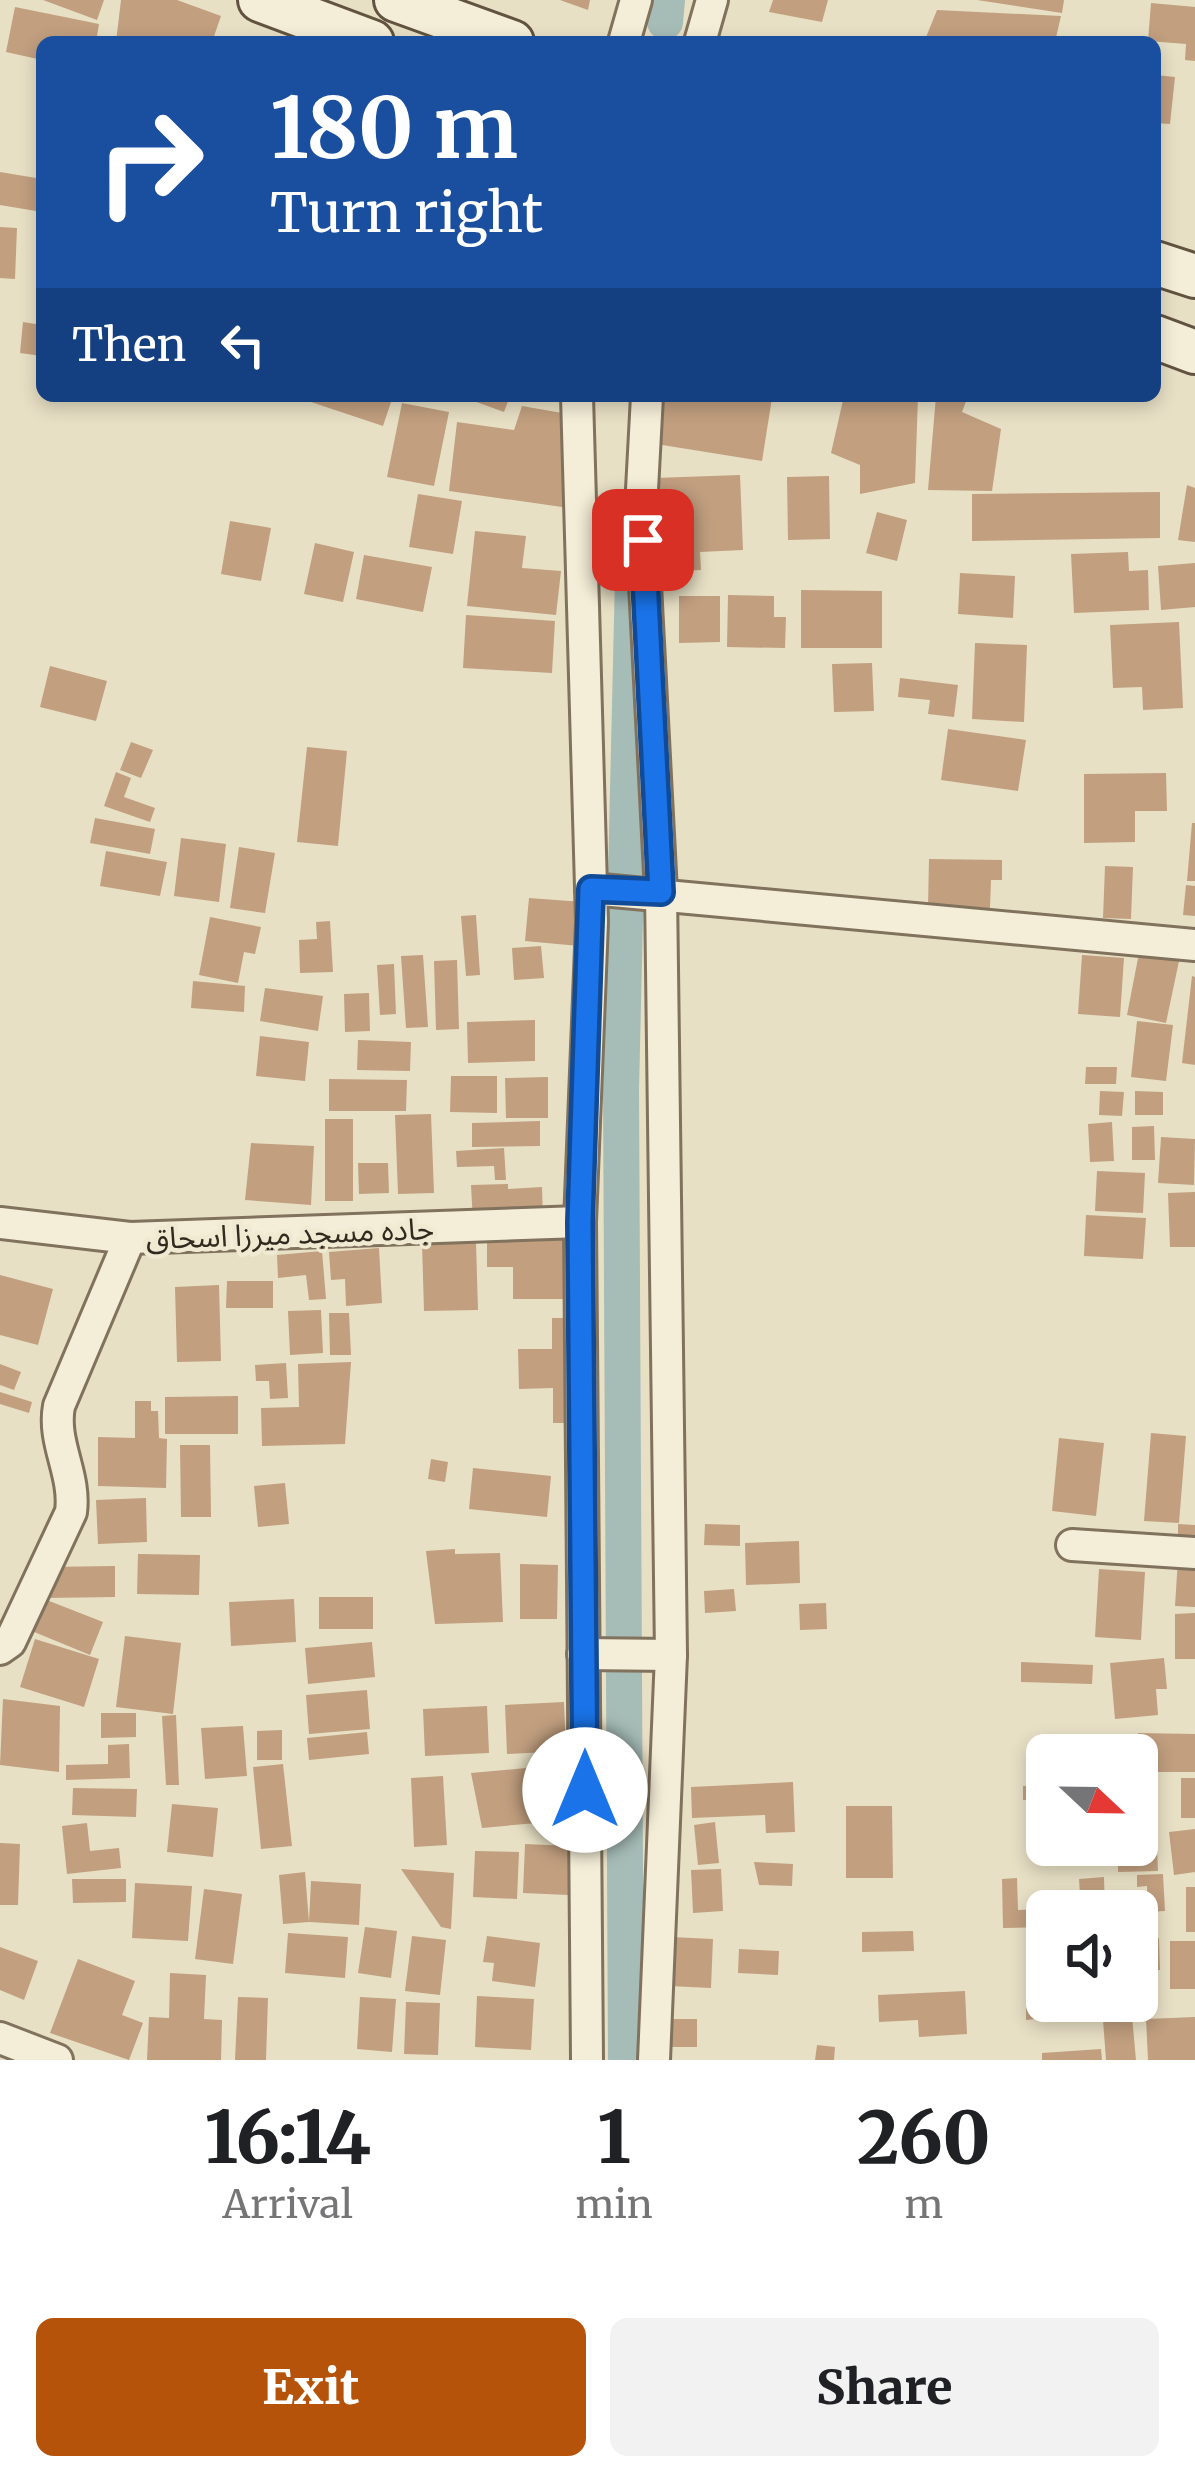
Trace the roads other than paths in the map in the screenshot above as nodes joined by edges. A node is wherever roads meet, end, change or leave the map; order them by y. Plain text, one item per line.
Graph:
1 (260, 0) edge
2 (396, 0) edge
3 (636, 0) edge
4 (712, 0) edge
5 (356, 36) edge
6 (495, 36) edge
7 (627, 36) edge
8 (702, 36) edge
9 (1161, 264) edge
10 (1195, 276) edge
11 (1161, 339) edge
12 (1195, 352) edge
13 (577, 402) edge
14 (646, 402) edge
15 (597, 889) junction
16 (656, 892) junction
17 (1195, 945) edge
18 (580, 1222) junction
19 (0, 1223) edge
20 (130, 1238) junction
21 (1072, 1545) dead end
22 (1195, 1553) edge
23 (0, 1649) edge
24 (584, 1654) junction
25 (671, 1655) junction
26 (0, 2038) edge
27 (57, 2060) edge
28 (587, 2060) edge
29 (654, 2060) edge

1 - 5 main road
2 - 6 main road
3 - 7 street
4 - 8 street
9 - 10 main road
11 - 12 main road
13 - 15 street
14 - 16 street
15 - 16 street
15 - 18 street
16 - 17 street
16 - 25 street
18 - 20 street, جاده مسجد ميرزا اسحاق
18 - 24 street
19 - 20 street, جاده مسجد ميرزا اسحاق
20 - 23 street
21 - 22 street
24 - 25 street
24 - 28 street
25 - 29 street
26 - 27 street

